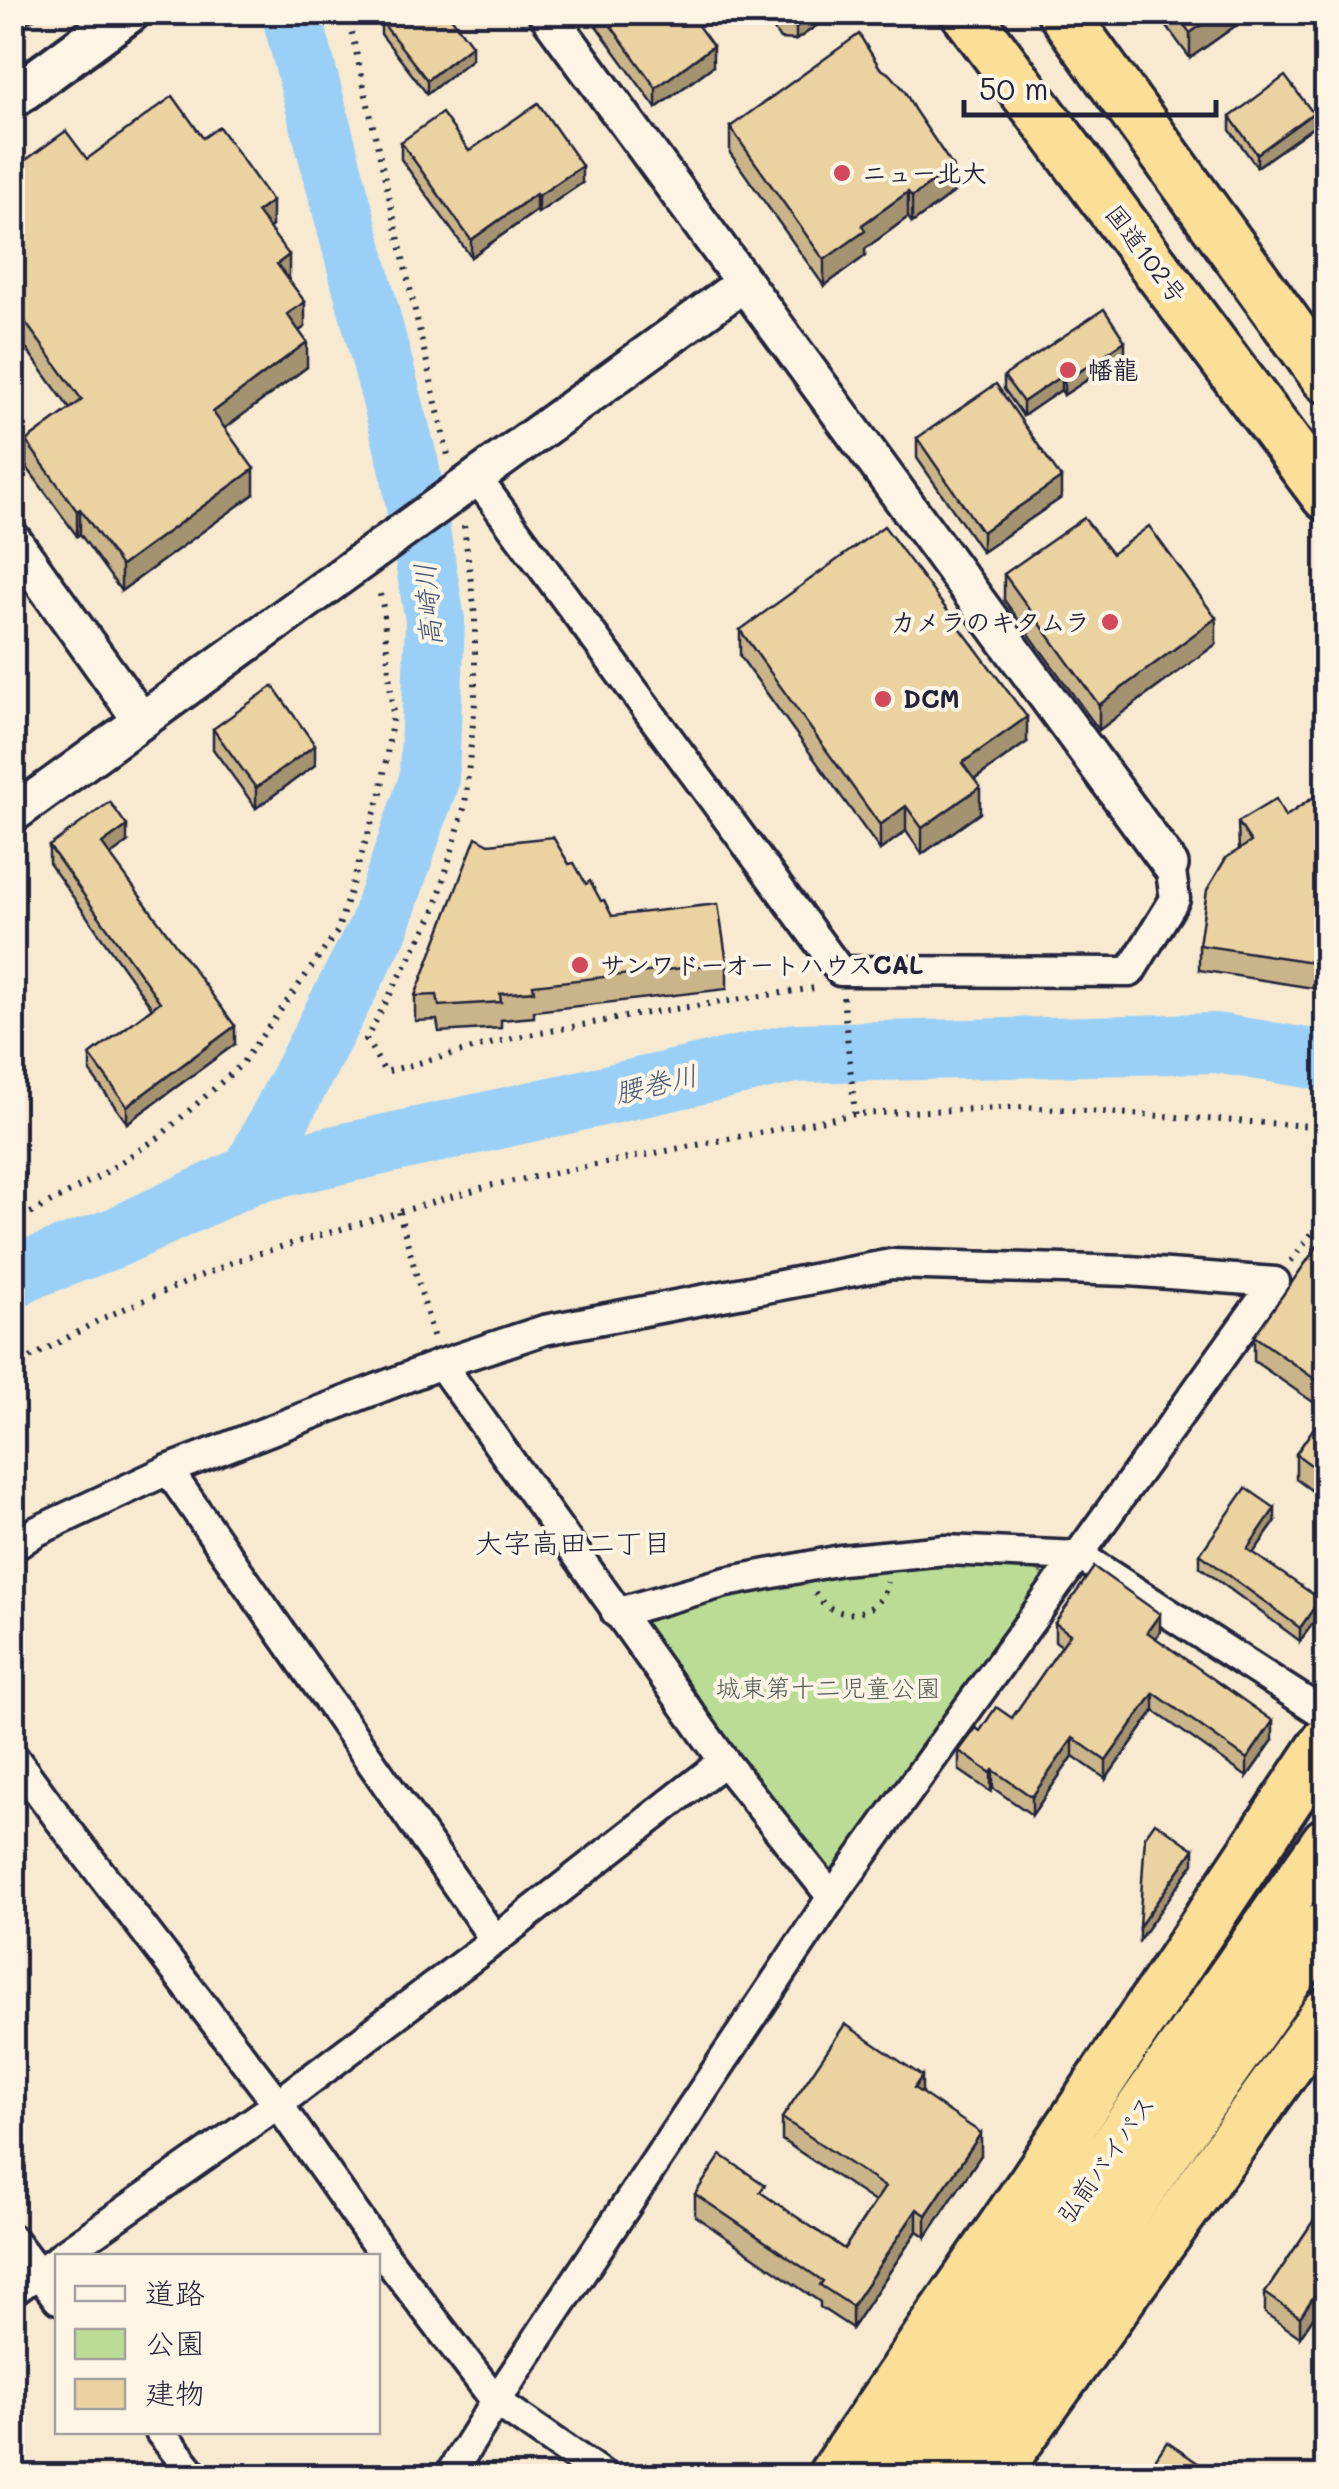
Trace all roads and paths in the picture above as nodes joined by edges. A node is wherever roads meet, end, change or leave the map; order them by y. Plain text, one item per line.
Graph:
1 (129, 12) edge
2 (347, 12) edge
3 (546, 12) edge
4 (965, 12) edge
5 (1062, 12) edge
6 (12, 98) edge
7 (744, 283) junction
8 (1326, 378) edge
9 (461, 488) junction
10 (1326, 496) edge
11 (12, 539) edge
12 (374, 551) junction
13 (141, 720) junction
14 (12, 815) edge
15 (1170, 865) joint
16 (823, 986) dead end
17 (843, 997) dead end
18 (855, 1114) junction
19 (1326, 1127) edge
20 (399, 1212) junction
21 (1326, 1214) edge
22 (12, 1223) edge
23 (1275, 1282) junction
24 (441, 1364) junction
25 (12, 1368) edge
26 (168, 1470) junction
27 (12, 1548) edge
28 (888, 1556) junction
29 (1080, 1556) junction
30 (806, 1566) junction
31 (616, 1613) junction
32 (1326, 1715) edge
33 (1326, 1742) edge
34 (12, 1755) edge
35 (724, 1761) junction
36 (1326, 1842) edge
37 (832, 1897) junction
38 (1326, 1926) edge
39 (495, 1940) junction
40 (1326, 2013) edge
41 (278, 2104) junction
42 (12, 2239) edge
43 (65, 2254) edge
44 (52, 2263) edge
45 (12, 2292) edge
46 (496, 2400) junction
47 (162, 2434) edge
48 (195, 2476) edge
49 (449, 2476) edge
50 (604, 2476) edge
51 (832, 2476) edge
52 (885, 2476) edge
53 (940, 2476) edge
54 (993, 2476) edge

1 - 6 main road
2 - 9 path
3 - 7 street
4 - 10 highway, 国道102号
5 - 8 highway
7 - 9 street
7 - 15 street
9 - 12 street
9 - 15 street
9 - 16 path
11 - 13 street
12 - 13 street
12 - 22 path
13 - 14 street
17 - 18 path
18 - 19 path
18 - 20 path
20 - 24 path
20 - 25 path
21 - 23 path
23 - 24 street
23 - 29 street
24 - 26 street
24 - 31 street
26 - 27 street
26 - 39 street
28 - 29 street
28 - 30 street
28 - 30 path
29 - 32 street
29 - 37 street
30 - 31 street
31 - 35 street
33 - 51 highway
34 - 41 street
35 - 37 street
35 - 39 street
36 - 52 highway, 弘前バイパス
37 - 46 street
38 - 53 highway, 弘前バイパス
39 - 41 street
40 - 54 highway
41 - 43 street
41 - 46 street
42 - 44 street
44 - 45 street
46 - 49 street
46 - 50 street
47 - 48 street

